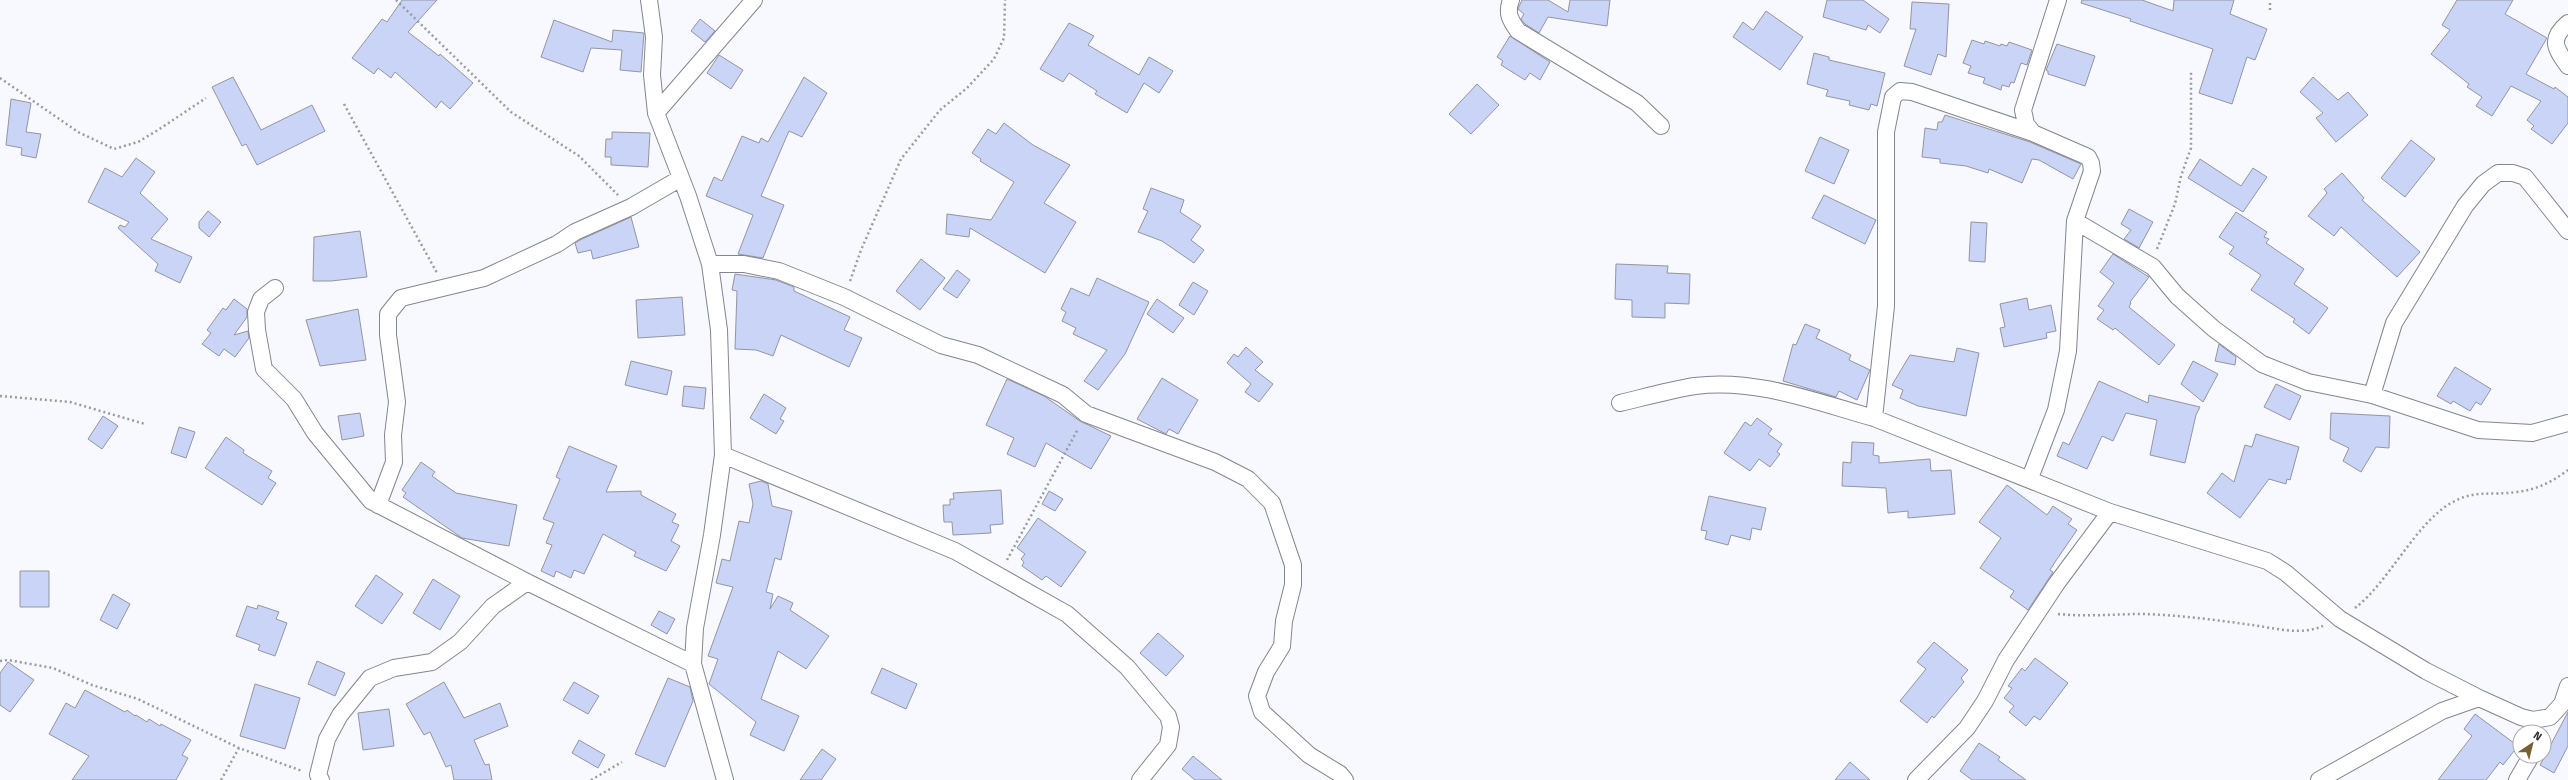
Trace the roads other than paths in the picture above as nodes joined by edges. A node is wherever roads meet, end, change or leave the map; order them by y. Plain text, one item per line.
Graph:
1 (649, 0) edge
2 (754, 0) edge
3 (1511, 0) edge
4 (2058, 0) edge
5 (2568, 23) edge
6 (2568, 66) edge
7 (656, 113) junction
8 (1661, 126) dead end
9 (2033, 133) junction
10 (680, 178) junction
11 (2075, 220) junction
12 (2568, 231) edge
13 (710, 264) junction
14 (275, 288) dead end
15 (2372, 395) junction
16 (1620, 402) dead end
17 (1874, 418) junction
18 (2568, 423) edge
19 (723, 455) junction
20 (2030, 478) junction
21 (378, 505) junction
22 (2110, 512) junction
23 (527, 582) junction
24 (693, 664) junction
25 (2568, 686) edge
26 (2479, 698) junction
27 (2550, 717) junction
28 (2547, 724) edge
29 (2526, 764) edge
30 (320, 778) edge
31 (725, 780) edge
32 (1140, 780) edge
33 (1345, 780) edge
34 (1916, 780) edge
35 (2319, 780) edge
36 (2517, 780) edge

1 - 7 street
2 - 7 street
3 - 8 street
4 - 9 street
5 - 6 street
7 - 10 street
9 - 11 street
9 - 17 street
10 - 13 street
10 - 21 street
11 - 15 street
11 - 20 street
12 - 15 street
13 - 19 street
13 - 33 street
14 - 21 street
15 - 18 street
16 - 17 street
17 - 20 street
19 - 24 street
19 - 32 street
20 - 22 street
21 - 23 street
22 - 26 street
22 - 34 street
23 - 24 street
23 - 30 street
24 - 31 street
25 - 27 street
26 - 27 street
26 - 35 street
27 - 28 street
29 - 36 street

